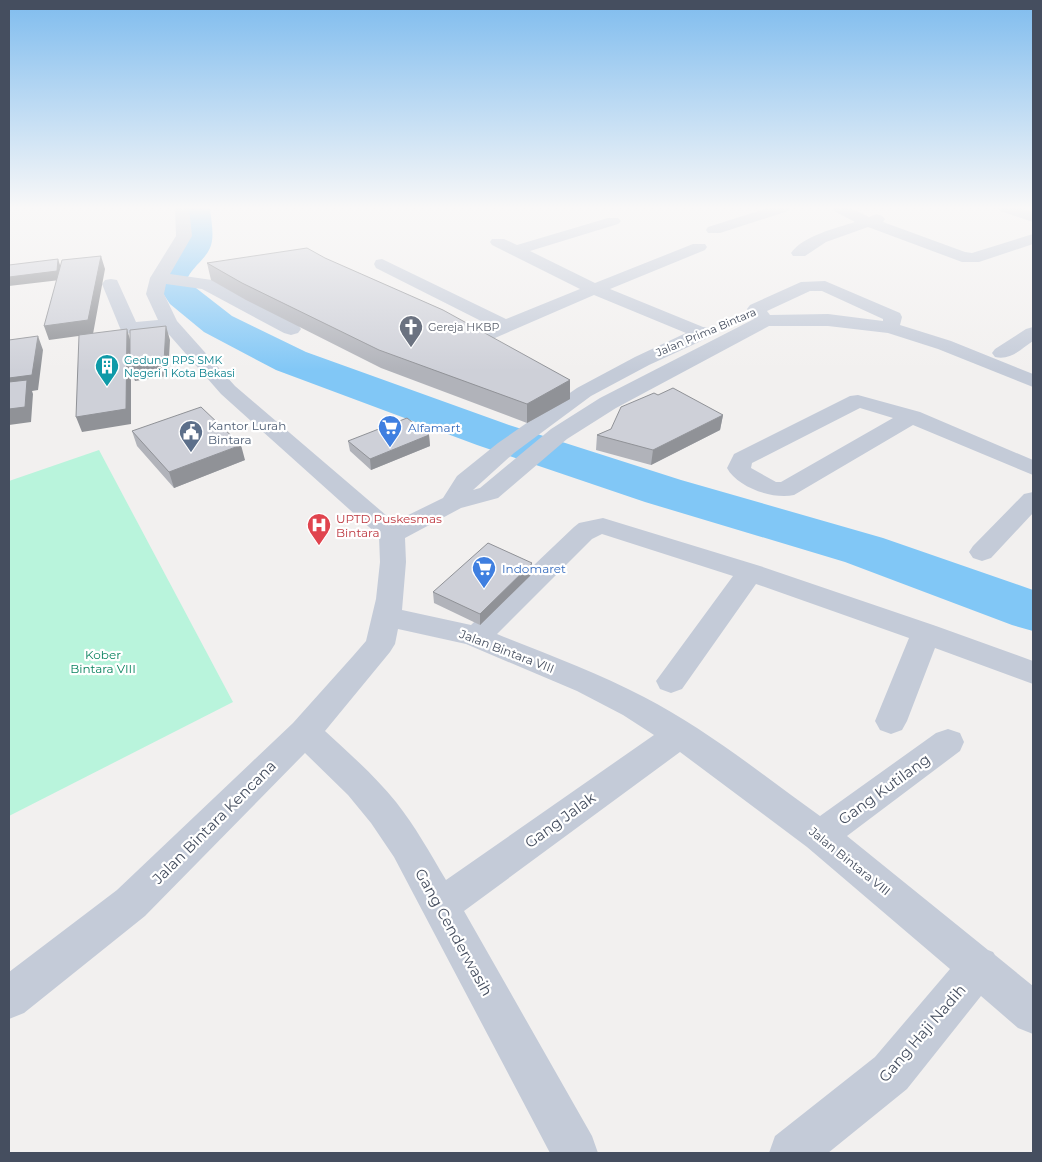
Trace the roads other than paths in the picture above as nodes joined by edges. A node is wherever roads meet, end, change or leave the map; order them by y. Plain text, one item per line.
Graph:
1 (176, 262) edge
2 (538, 262) edge
3 (661, 262) edge
4 (382, 264) dead end
5 (171, 279) junction
6 (110, 284) dead end
7 (594, 289) junction
8 (760, 315) junction
9 (169, 323) junction
10 (892, 323) junction
11 (507, 327) junction
12 (291, 329) edge
13 (1033, 332) edge
14 (702, 333) junction
15 (474, 340) edge
16 (1002, 353) junction
17 (1033, 365) edge
18 (1033, 381) edge
19 (584, 392) junction
20 (608, 403) junction
21 (912, 417) junction
22 (1033, 468) edge
23 (1033, 500) edge
24 (452, 503) junction
25 (392, 534) junction
26 (982, 552) dead end
27 (750, 572) junction
28 (386, 617) junction
29 (926, 633) junction
30 (476, 637) junction
31 (1033, 673) edge
32 (671, 680) dead end
33 (891, 721) dead end
34 (305, 732) junction
35 (680, 734) junction
36 (948, 742) dead end
37 (820, 836) junction
38 (440, 906) junction
39 (979, 966) junction
40 (9, 998) edge
41 (1033, 1013) edge
42 (575, 1153) edge
43 (792, 1153) edge

1 - 5 street
2 - 7 street
3 - 7 street
4 - 11 street
5 - 9 street
5 - 12 street
6 - 9 street
7 - 11 street
7 - 14 street
8 - 10 street, Jalan Prima Bintara
8 - 10 street
8 - 14 street, Jalan Prima Bintara
8 - 20 street, Jalan Prima Bintara
9 - 25 street
10 - 16 street, Jalan Prima Bintara
10 - 18 street, Jalan Prima Bintara
11 - 15 street
13 - 16 street
14 - 19 street, Jalan Prima Bintara
16 - 17 street, Jalan Prima Bintara
19 - 20 street
19 - 24 street, Jalan Prima Bintara
20 - 24 street, Jalan Prima Bintara
21 - 21 street
21 - 22 street
23 - 26 street
24 - 25 street, Jalan Prima Bintara
25 - 28 street
27 - 29 street
27 - 30 street
27 - 32 street
28 - 30 street, Jalan Bintara VIII
28 - 34 street, Jalan Bintara Kencana
29 - 31 street
29 - 33 street
30 - 35 street, Jalan Bintara VIII
34 - 38 street, Gang Cenderwasih
34 - 40 street, Jalan Bintara Kencana
35 - 37 street, Jalan Bintara VIII
35 - 38 street, Gang Jalak
36 - 37 street, Gang Kutilang
37 - 39 street, Jalan Bintara VIII
38 - 42 street, Gang Cenderwasih
39 - 41 street, Jalan Bintara VIII
39 - 43 street, Gang Haji Nadih

